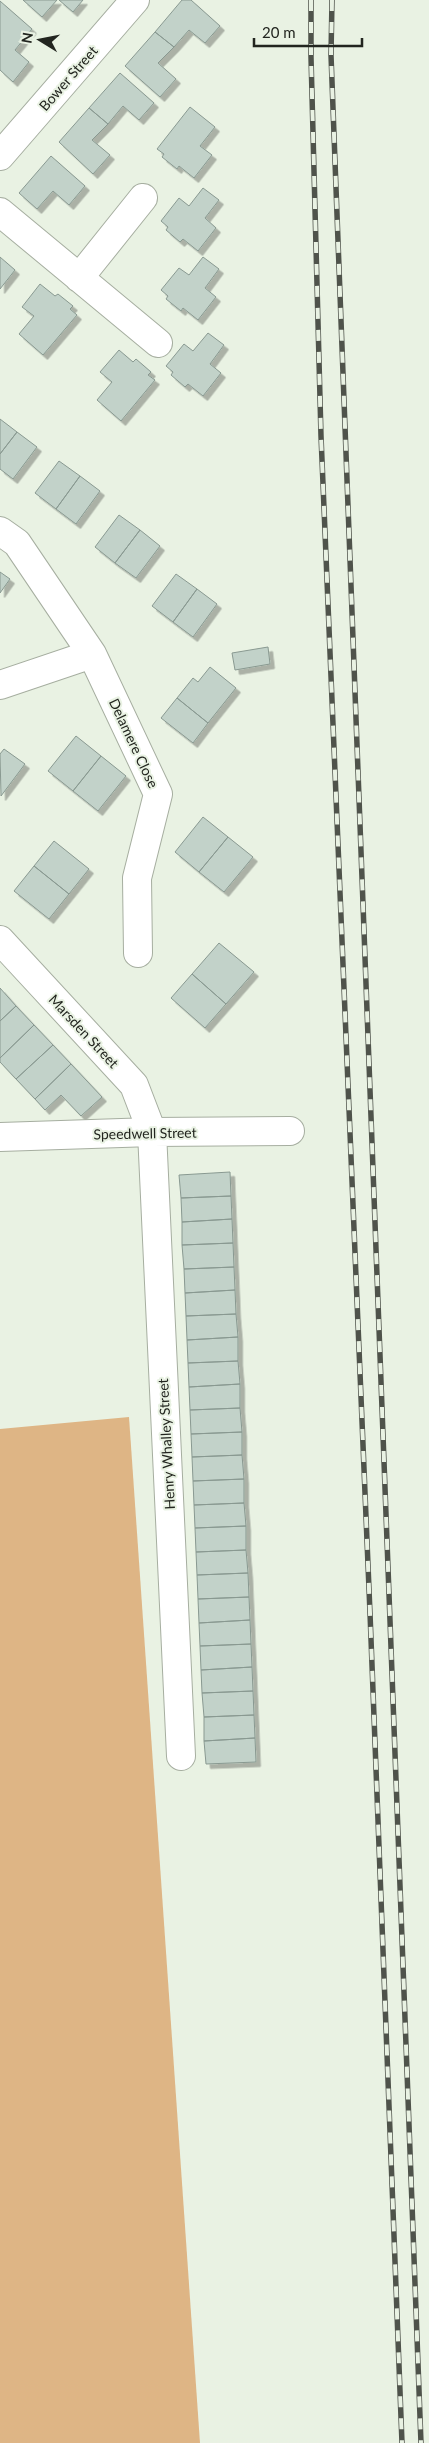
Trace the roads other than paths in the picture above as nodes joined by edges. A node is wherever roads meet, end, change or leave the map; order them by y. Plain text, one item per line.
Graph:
1 (135, 0) edge
2 (0, 156) edge
3 (143, 198) dead end
4 (0, 212) edge
5 (79, 278) junction
6 (158, 343) dead end
7 (0, 531) edge
8 (92, 654) junction
9 (0, 685) edge
10 (0, 940) edge
11 (138, 953) dead end
12 (290, 1131) dead end
13 (152, 1132) junction
14 (0, 1137) edge
15 (181, 1756) dead end

1 - 2 street, Bower Street
3 - 5 street
4 - 5 street
5 - 6 street
7 - 8 street, Delamere Close
8 - 9 street
8 - 11 street, Delamere Close
10 - 13 street, Marsden Street
12 - 13 street, Speedwell Street
13 - 14 street, Speedwell Street
13 - 15 street, Henry Whalley Street

